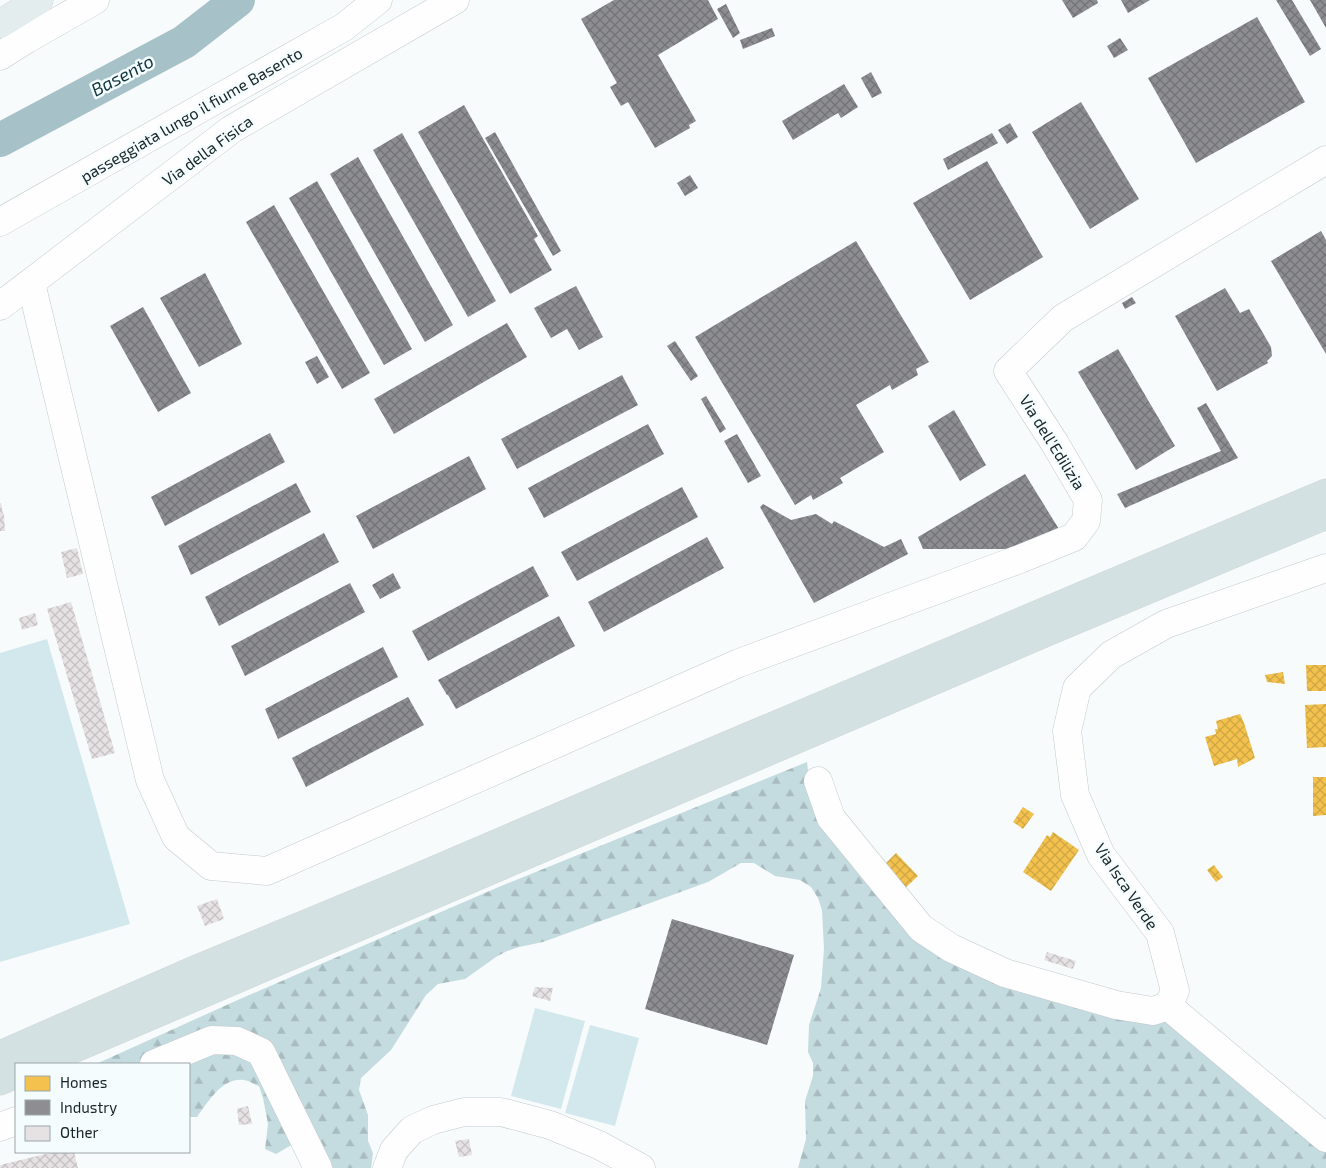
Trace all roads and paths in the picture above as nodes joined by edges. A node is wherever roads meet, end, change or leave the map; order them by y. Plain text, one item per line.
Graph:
1 (39, 0) edge
2 (95, 0) edge
3 (378, 0) edge
4 (455, 0) edge
5 (0, 24) edge
6 (0, 56) edge
7 (1326, 160) edge
8 (0, 222) edge
9 (31, 283) junction
10 (0, 306) edge
11 (1326, 493) edge
12 (1326, 515) edge
13 (1326, 568) edge
14 (818, 781) dead end
15 (1168, 1006) junction
16 (49, 1034) junction
17 (0, 1047) edge
18 (0, 1055) edge
19 (40, 1063) edge
20 (156, 1063) edge
21 (15, 1074) edge
22 (0, 1081) edge
23 (15, 1121) edge
24 (0, 1127) edge
25 (1326, 1138) edge
26 (318, 1168) edge
27 (387, 1168) edge
28 (641, 1168) edge

1 - 5 main road
2 - 6 street
3 - 8 street, passeggiata lungo il fiume Basento
4 - 9 street, Via della Fisica
7 - 9 street, Via dell'Edilizia
9 - 10 street, Via della Fisica
11 - 16 highway
12 - 19 highway
13 - 15 street, Via Isca Verde
14 - 15 street
15 - 25 street
16 - 17 highway
16 - 18 highway
20 - 26 street
21 - 22 highway
23 - 24 street
27 - 28 street

